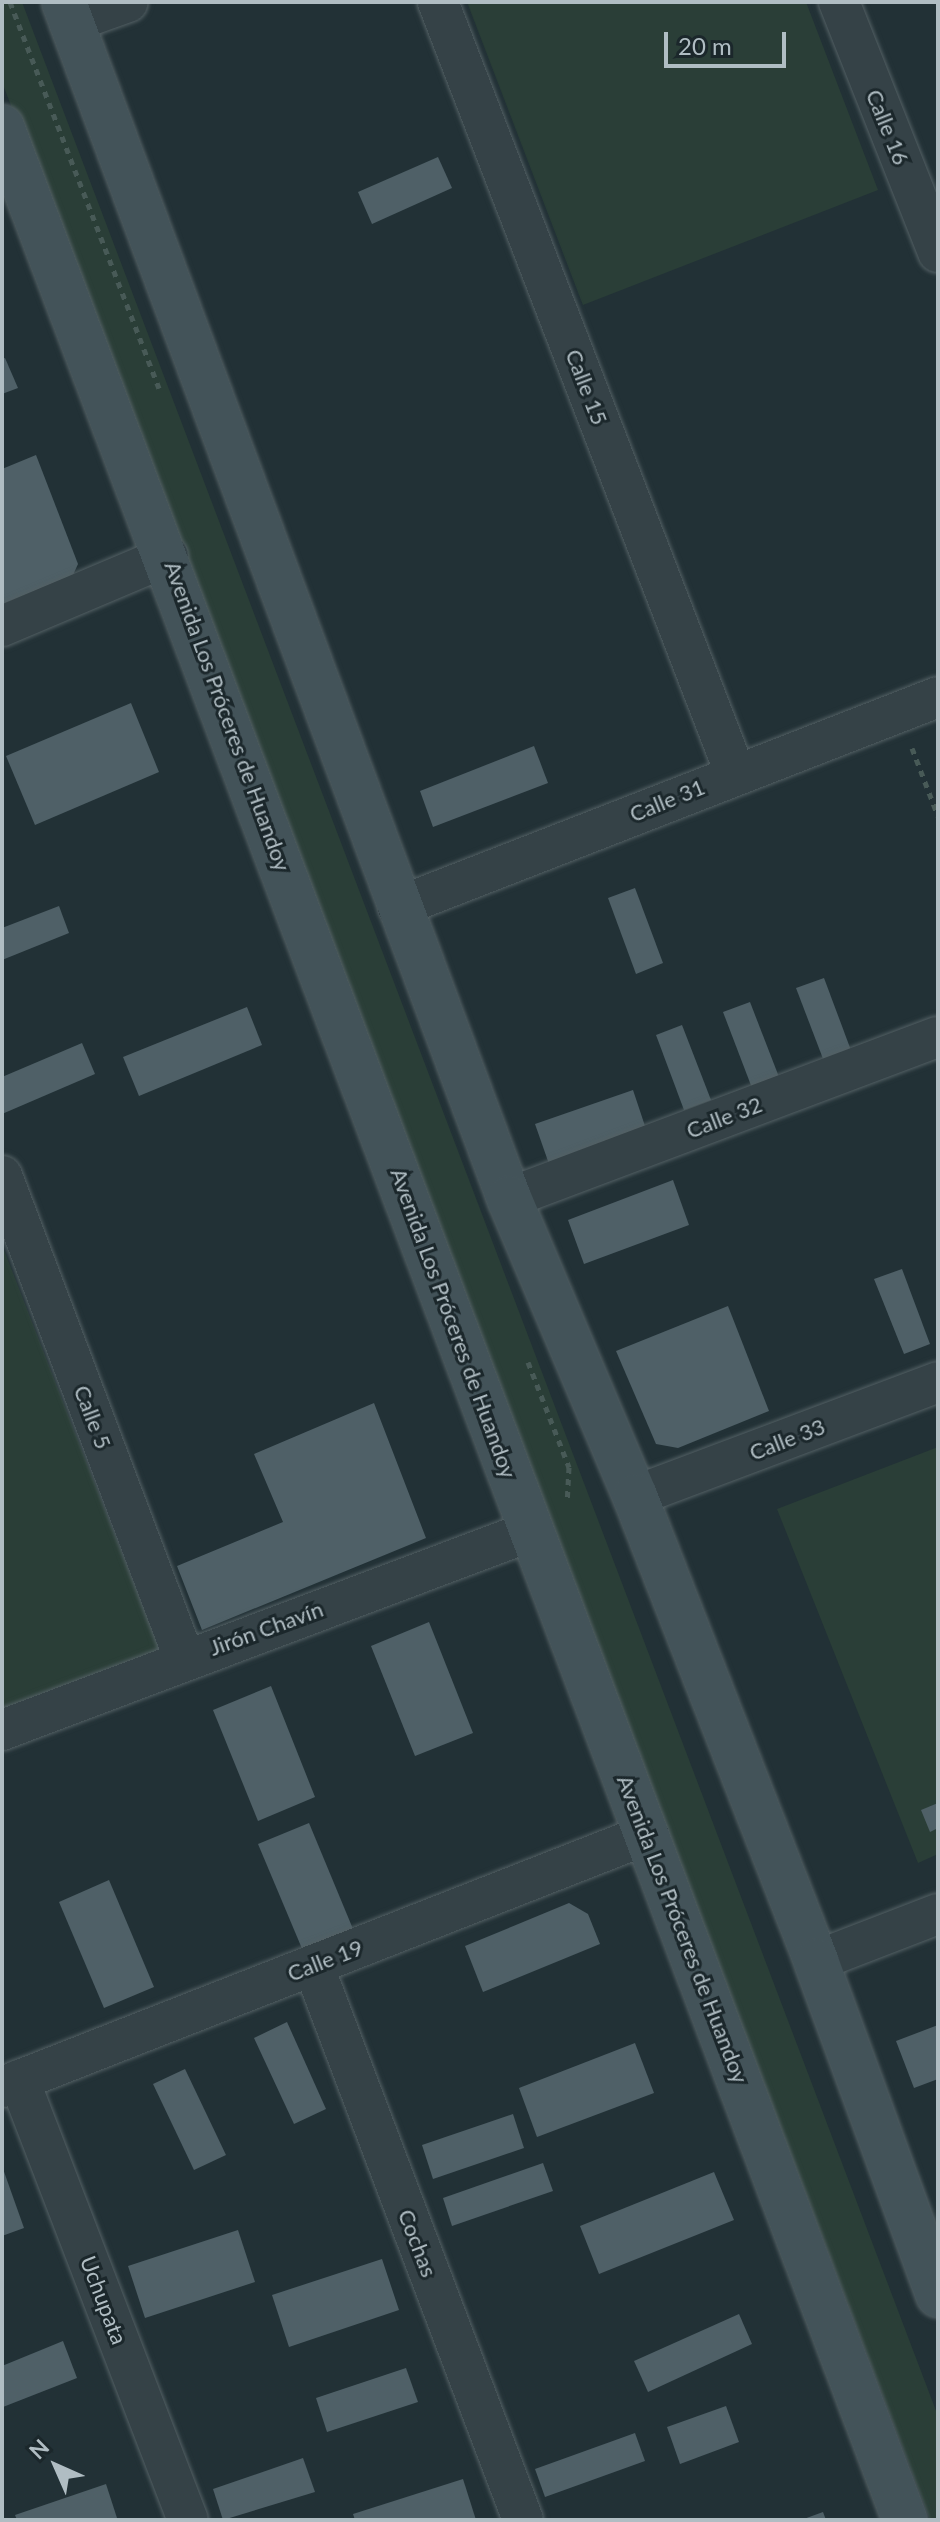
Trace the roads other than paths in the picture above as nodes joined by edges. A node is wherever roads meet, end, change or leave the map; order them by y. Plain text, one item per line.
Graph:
1 (128, 2) edge
2 (438, 2) edge
3 (839, 2) edge
4 (68, 12) edge
5 (2, 127) edge
6 (938, 252) edge
7 (168, 556) junction
8 (2, 626) edge
9 (938, 697) edge
10 (735, 773) junction
11 (398, 907) junction
12 (938, 1037) edge
13 (2, 1176) edge
14 (509, 1198) junction
15 (938, 1382) edge
16 (635, 1496) junction
17 (531, 1531) junction
18 (184, 1658) junction
19 (2, 1730) edge
20 (648, 1834) junction
21 (938, 1914) edge
22 (816, 1961) junction
23 (313, 1965) junction
24 (11, 2083) edge
25 (938, 2295) edge
26 (188, 2520) edge
27 (523, 2520) edge
28 (905, 2520) edge

1 - 4 street
2 - 10 street, Calle 15
3 - 6 street, Calle 16
4 - 11 main road
5 - 7 main road, Avenida Los Próceres de Huandoy
7 - 8 street
7 - 17 main road, Avenida Los Próceres de Huandoy
9 - 10 street, Calle 31
10 - 11 street, Calle 31
11 - 14 main road
12 - 14 street, Calle 32
13 - 18 street, Calle 5
14 - 16 main road
15 - 16 street, Calle 33
16 - 22 main road
17 - 18 street, Jirón Chavín
17 - 20 main road, Avenida Los Próceres de Huandoy
18 - 19 street, Jirón Chavín
20 - 23 street, Calle 19
20 - 28 main road, Avenida Los Próceres de Huandoy
21 - 22 street
22 - 25 main road
23 - 24 street, Calle 19
23 - 27 street, Cochas
24 - 26 street, Uchupata

